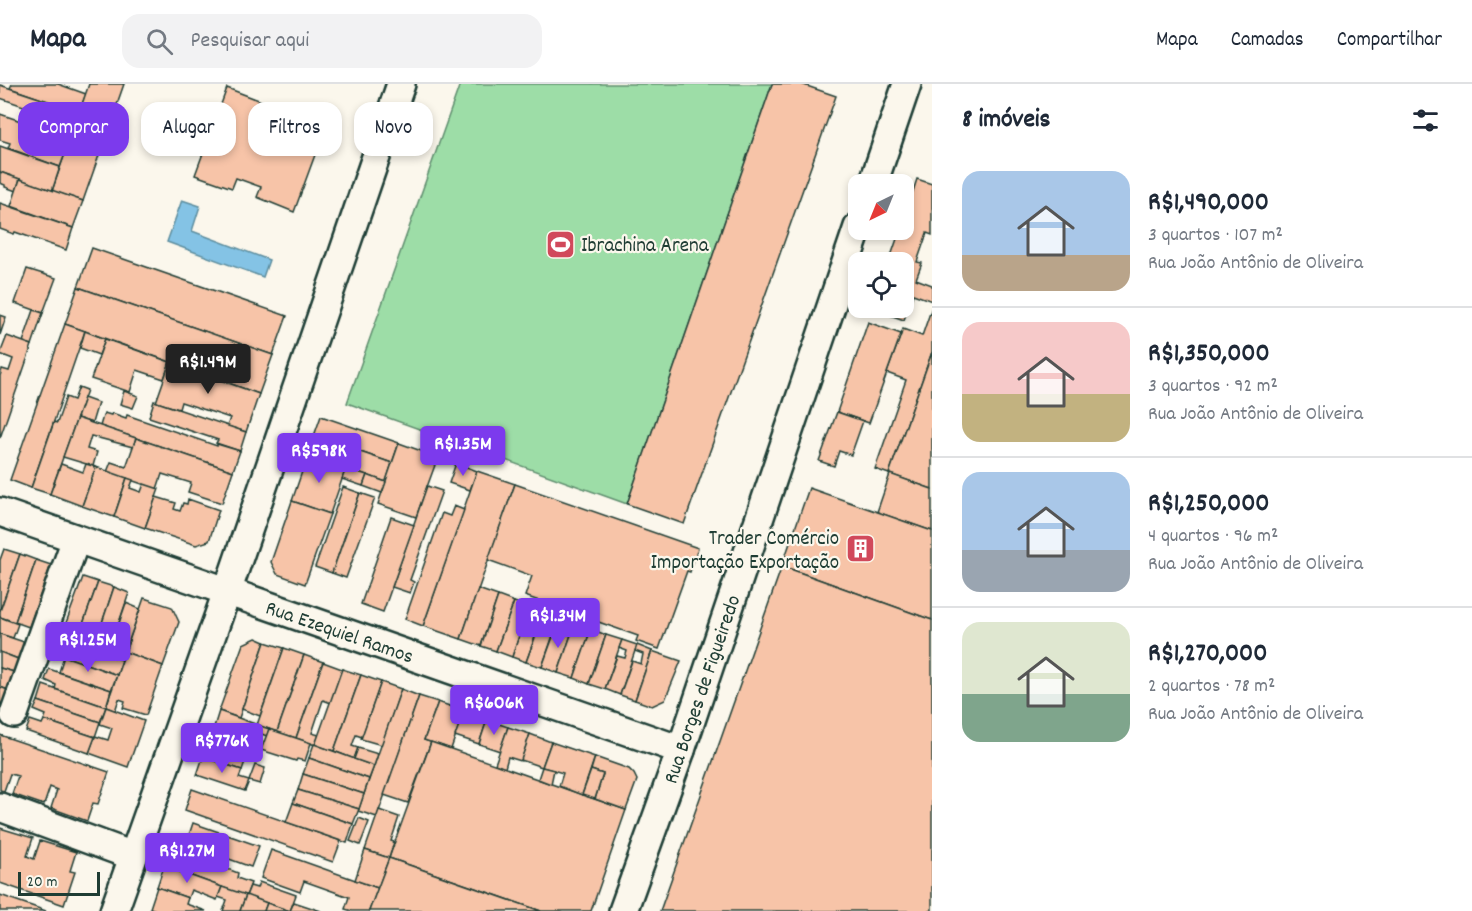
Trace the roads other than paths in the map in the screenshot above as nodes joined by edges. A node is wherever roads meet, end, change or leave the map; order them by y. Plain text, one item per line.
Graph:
1 (401, 84) edge
2 (907, 84) edge
3 (876, 174) edge
4 (854, 240) edge
5 (0, 512) edge
6 (76, 539) junction
7 (227, 592) junction
8 (14, 714) dead end
9 (681, 750) junction
10 (0, 807) edge
11 (133, 856) junction
12 (114, 911) edge
13 (623, 911) edge

1 - 7 street
2 - 3 street
4 - 9 street, Rua Borges de Figueiredo
5 - 6 street, Rua Ezequiel Ramos
6 - 7 street, Rua Ezequiel Ramos
6 - 8 street
7 - 9 street, Rua Ezequiel Ramos
7 - 11 street
9 - 13 street, Rua Borges de Figueiredo
10 - 11 street
11 - 12 street

